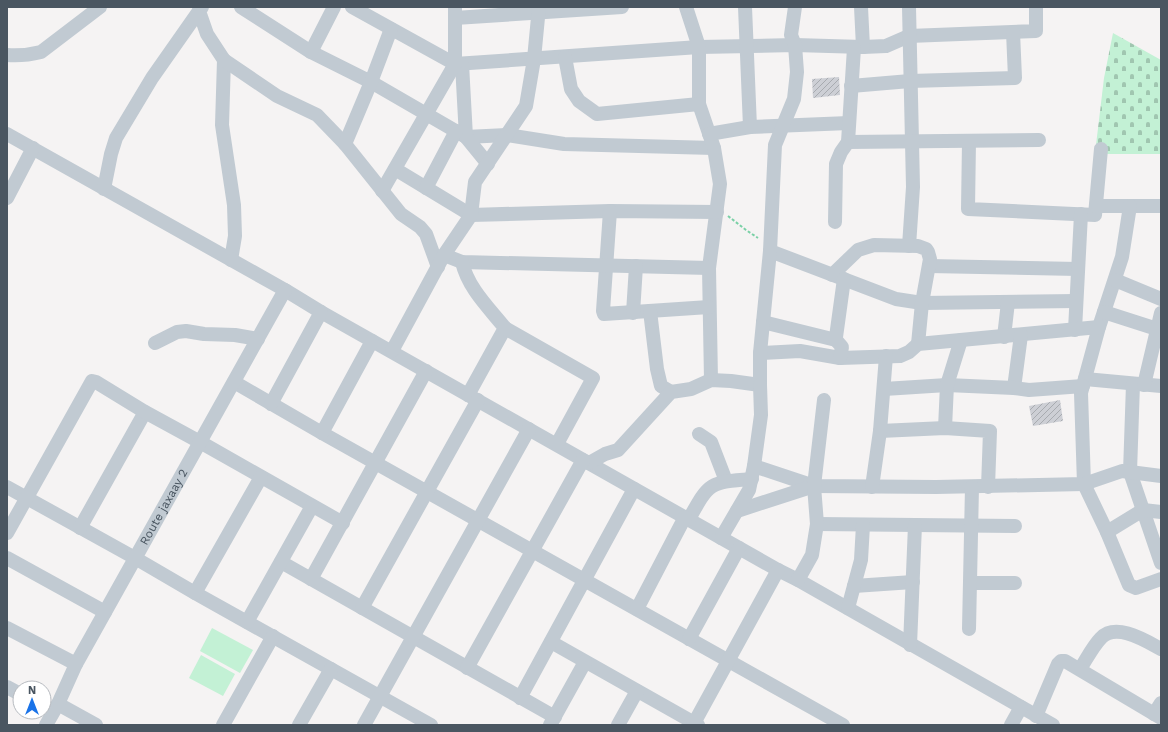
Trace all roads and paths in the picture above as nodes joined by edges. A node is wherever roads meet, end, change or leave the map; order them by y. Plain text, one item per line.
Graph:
1 (100, 7) edge
2 (241, 7) edge
3 (334, 7) edge
4 (352, 7) edge
5 (622, 7) edge
6 (686, 7) edge
7 (744, 7) edge
8 (795, 7) edge
9 (861, 7) edge
10 (909, 7) edge
11 (1036, 7) edge
12 (201, 9) edge
13 (538, 10) edge
14 (455, 13) edge
15 (391, 28) junction
16 (1013, 32) junction
17 (909, 36) junction
18 (795, 45) junction
19 (747, 46) junction
20 (700, 47) junction
21 (859, 48) junction
22 (311, 52) junction
23 (7, 55) edge
24 (565, 57) junction
25 (534, 59) junction
26 (224, 60) junction
27 (459, 64) junction
28 (910, 81) junction
29 (371, 82) junction
30 (851, 86) junction
31 (699, 104) junction
32 (427, 114) junction
33 (849, 123) junction
34 (784, 127) junction
35 (750, 128) junction
36 (7, 134) edge
37 (461, 134) junction
38 (709, 134) junction
39 (507, 135) junction
40 (1038, 140) dead end
41 (912, 141) junction
42 (969, 141) junction
43 (848, 142) junction
44 (345, 144) junction
45 (32, 148) junction
46 (714, 148) junction
47 (1100, 149) dead end
48 (488, 164) junction
49 (395, 169) junction
50 (426, 188) junction
51 (104, 189) junction
52 (382, 191) junction
53 (7, 198) edge
54 (1096, 206) junction
55 (1130, 206) junction
56 (1161, 206) edge
57 (717, 210) junction
58 (610, 211) junction
59 (1081, 214) junction
60 (471, 215) junction
61 (835, 222) dead end
62 (909, 246) junction
63 (771, 247) junction
64 (231, 260) junction
65 (441, 261) junction
66 (462, 262) junction
67 (606, 265) junction
68 (636, 266) junction
69 (929, 266) junction
70 (709, 268) junction
71 (1078, 269) junction
72 (838, 277) junction
73 (1115, 280) junction
74 (285, 290) junction
75 (1161, 299) edge
76 (1076, 301) junction
77 (1008, 302) junction
78 (922, 303) junction
79 (709, 307) junction
80 (321, 312) junction
81 (650, 312) junction
82 (1104, 312) junction
83 (634, 313) junction
84 (1161, 313) edge
85 (763, 322) junction
86 (1098, 327) junction
87 (505, 328) junction
88 (1156, 329) junction
89 (1075, 330) junction
90 (1021, 335) junction
91 (1004, 337) junction
92 (258, 339) junction
93 (836, 340) junction
94 (961, 340) junction
95 (372, 341) junction
96 (155, 343) dead end
97 (918, 344) junction
98 (392, 351) junction
99 (760, 352) junction
100 (886, 356) junction
101 (840, 358) junction
102 (426, 371) junction
103 (711, 380) junction
104 (234, 382) junction
105 (1084, 383) junction
106 (1139, 384) junction
107 (947, 385) junction
108 (760, 386) junction
109 (1161, 386) edge
110 (1014, 388) junction
111 (884, 389) junction
112 (671, 392) junction
113 (473, 398) junction
114 (824, 400) dead end
115 (271, 404) junction
116 (144, 412) junction
117 (945, 428) junction
118 (530, 430) junction
119 (880, 430) junction
120 (322, 433) junction
121 (699, 434) dead end
122 (200, 442) junction
123 (557, 444) junction
124 (586, 461) junction
125 (376, 463) junction
126 (753, 472) junction
127 (1130, 472) junction
128 (260, 476) junction
129 (1161, 476) edge
130 (726, 481) junction
131 (1084, 484) junction
132 (814, 486) junction
133 (872, 486) junction
134 (988, 486) junction
135 (7, 487) edge
136 (972, 487) junction
137 (634, 489) junction
138 (427, 492) junction
139 (26, 498) junction
140 (312, 506) junction
141 (1143, 510) junction
142 (737, 511) junction
143 (1161, 512) edge
144 (687, 518) junction
145 (478, 520) junction
146 (343, 523) junction
147 (817, 524) junction
148 (863, 525) junction
149 (915, 525) junction
150 (971, 526) junction
151 (1015, 526) dead end
152 (80, 528) junction
153 (1107, 532) junction
154 (7, 533) edge
155 (721, 538) junction
156 (739, 548) junction
157 (532, 551) junction
158 (7, 558) edge
159 (136, 558) junction
160 (281, 562) junction
161 (1161, 563) edge
162 (778, 570) junction
163 (1161, 579) edge
164 (311, 580) junction
165 (584, 580) junction
166 (798, 580) junction
167 (913, 582) junction
168 (970, 582) junction
169 (1015, 583) dead end
170 (854, 586) junction
171 (195, 593) junction
172 (362, 608) junction
173 (848, 608) junction
174 (637, 609) junction
175 (105, 612) junction
176 (248, 622) junction
177 (969, 629) dead end
178 (9, 633) edge
179 (273, 636) junction
180 (414, 636) junction
181 (689, 639) junction
182 (551, 642) junction
183 (910, 645) junction
184 (1161, 649) edge
185 (729, 661) junction
186 (586, 662) junction
187 (76, 664) junction
188 (467, 668) junction
189 (331, 669) junction
190 (1080, 670) junction
191 (637, 691) junction
192 (380, 696) junction
193 (520, 698) junction
194 (52, 707) edge
195 (1021, 707) junction
196 (1159, 712) edge
197 (1036, 716) junction
198 (552, 721) edge
199 (695, 724) edge
200 (96, 725) edge
201 (223, 725) edge
202 (299, 725) edge
203 (364, 725) edge
204 (431, 725) edge
205 (618, 725) edge
206 (843, 725) edge
207 (1011, 725) edge
208 (1053, 725) edge

1 - 23 street
2 - 22 street
3 - 22 street
4 - 15 street
5 - 13 street
6 - 20 street
7 - 19 street
8 - 18 street
9 - 21 street
10 - 17 street
11 - 16 street
12 - 26 street
12 - 51 street
13 - 14 street
13 - 25 street
14 - 27 street
15 - 27 street
15 - 29 street
16 - 17 street
16 - 28 street
17 - 21 street
17 - 28 street
18 - 19 street
18 - 21 street
18 - 34 street
19 - 20 street
19 - 35 street
20 - 24 street
20 - 31 street
21 - 30 street
22 - 29 street
24 - 25 street
24 - 31 street
25 - 27 street
25 - 39 street
26 - 44 street
26 - 64 street
27 - 32 street
27 - 37 street
28 - 30 street
28 - 41 street
29 - 32 street
29 - 44 street
30 - 33 street
31 - 38 street
32 - 37 street
32 - 49 street
33 - 34 street
33 - 43 street
34 - 35 street
34 - 63 street
35 - 38 street
36 - 45 street
37 - 39 street
37 - 48 street
37 - 50 street
38 - 46 street
39 - 46 street
39 - 48 street
40 - 42 street
41 - 42 street
41 - 43 street
41 - 62 street
42 - 59 street
43 - 61 street
44 - 52 street
45 - 51 street
45 - 53 street
46 - 57 street
47 - 54 street
48 - 60 street
49 - 50 street
49 - 52 street
50 - 60 street
51 - 64 street
52 - 65 street
54 - 55 street
54 - 59 street
55 - 56 street
55 - 73 street
57 - 58 street
57 - 63 path
57 - 70 street
58 - 60 street
58 - 67 street
59 - 71 street
60 - 65 street
62 - 69 street
62 - 72 street
63 - 72 street
63 - 85 street
64 - 74 street
65 - 66 street
65 - 98 street
66 - 67 street
66 - 87 street
67 - 68 street
67 - 83 street
68 - 70 street
68 - 83 street
69 - 71 street
69 - 78 street
70 - 79 street
71 - 76 street
72 - 78 street
72 - 93 street
73 - 75 street
73 - 82 street
74 - 80 street
74 - 92 street, Route jaxaay 2
76 - 77 street
76 - 89 street
77 - 78 street
77 - 91 street
78 - 97 street
79 - 81 street
79 - 103 street
80 - 95 street
80 - 115 street
81 - 83 street
81 - 112 street
82 - 86 street
82 - 88 street
84 - 88 street
85 - 93 street
85 - 99 street
86 - 89 street
86 - 105 street
87 - 113 street
87 - 123 street
88 - 106 street
89 - 90 street
90 - 91 street
90 - 110 street
91 - 94 street
92 - 96 street
92 - 104 street, Route jaxaay 2
93 - 101 street
94 - 97 street
94 - 107 street
95 - 98 street
95 - 120 street
97 - 100 street
98 - 102 street
99 - 101 street
99 - 108 street
100 - 101 street
100 - 111 street
102 - 113 street
102 - 125 street
103 - 108 street
103 - 112 street
104 - 115 street
104 - 122 street, Route jaxaay 2
105 - 106 street
105 - 110 street
105 - 131 street
106 - 109 street
106 - 127 street
107 - 110 street
107 - 111 street
107 - 117 street
108 - 126 street
111 - 119 street
112 - 124 street
113 - 118 street
113 - 138 street
114 - 132 street
115 - 120 street
116 - 122 street
116 - 139 street
116 - 152 street
117 - 119 street
117 - 134 street
118 - 123 street
118 - 145 street
119 - 133 street
120 - 125 street
121 - 130 street
122 - 128 street
122 - 159 street, Route jaxaay 2
123 - 124 street
124 - 137 street
124 - 157 street
125 - 138 street
125 - 146 street
126 - 130 street
126 - 132 street
126 - 142 street
127 - 129 street
127 - 131 street
127 - 141 street
128 - 140 street
128 - 171 street
130 - 144 street
131 - 134 street
131 - 153 street
132 - 133 street
132 - 142 street
132 - 147 street
133 - 136 street
134 - 136 street
135 - 139 street
136 - 150 street
137 - 144 street
137 - 165 street
138 - 145 street
138 - 172 street
139 - 152 street
139 - 154 street
140 - 146 street
140 - 160 street
141 - 143 street
141 - 153 street
141 - 161 street
142 - 155 street
144 - 155 street
144 - 174 street
145 - 157 street
145 - 180 street
146 - 164 street
147 - 148 street
147 - 166 street
148 - 149 street
148 - 170 street
149 - 150 street
149 - 167 street
150 - 151 street
150 - 168 street
152 - 159 street
153 - 163 street
155 - 156 street
156 - 162 street
156 - 181 street
157 - 165 street
157 - 188 street
158 - 175 street
159 - 171 street
159 - 175 street, Route jaxaay 2
160 - 164 street
160 - 176 street
162 - 166 street
162 - 185 street
164 - 172 street
165 - 174 street
165 - 182 street
166 - 173 street
167 - 170 street
167 - 183 street
168 - 169 street
168 - 177 street
170 - 173 street
171 - 176 street
172 - 180 street
173 - 183 street
174 - 181 street
175 - 187 street, Route jaxaay 2
176 - 179 street
178 - 187 street
179 - 189 street
179 - 201 street
180 - 188 street
180 - 192 street
181 - 185 street
182 - 186 street
182 - 193 street
183 - 195 street
184 - 190 street
185 - 199 street
185 - 206 street
186 - 191 street
186 - 198 street
187 - 194 street, Route jaxaay 2
188 - 193 street
189 - 192 street
189 - 202 street
190 - 196 street
190 - 197 street
191 - 199 street
191 - 205 street
192 - 203 street
192 - 204 street
193 - 198 street
194 - 200 street
195 - 197 street
195 - 207 street
197 - 208 street

